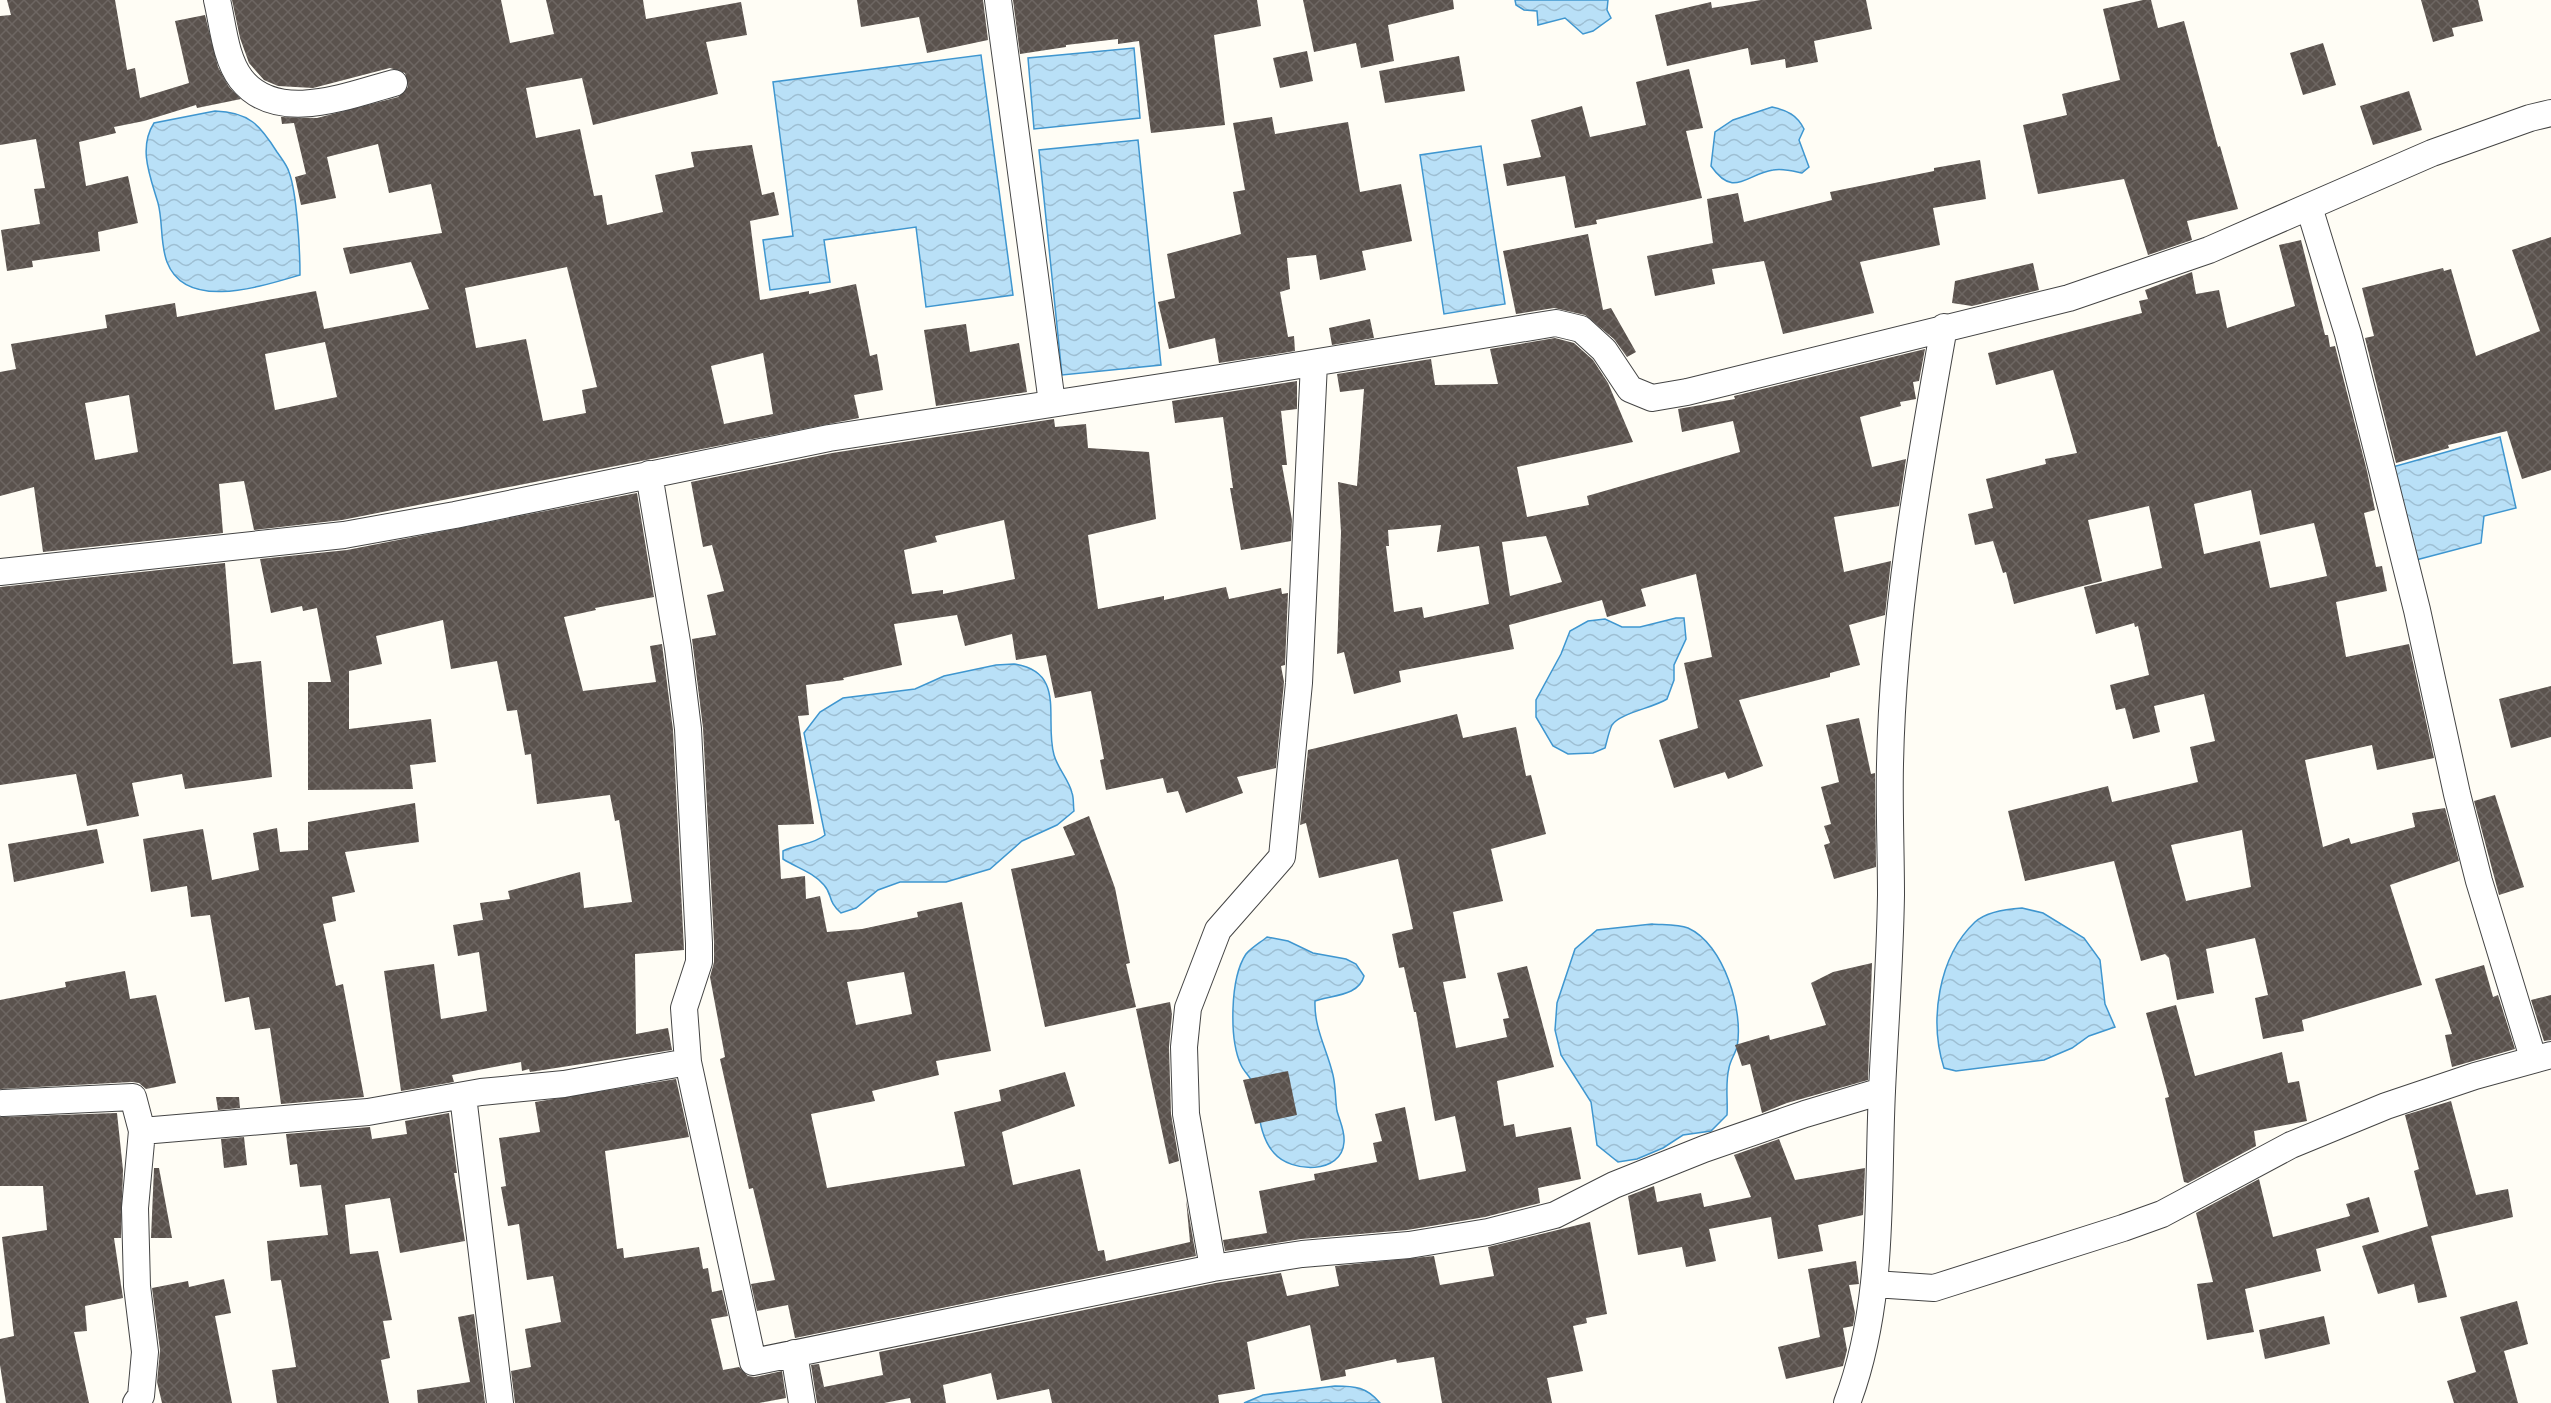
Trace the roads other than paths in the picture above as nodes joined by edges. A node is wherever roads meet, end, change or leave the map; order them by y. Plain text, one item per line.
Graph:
1 (217, 0) edge
2 (998, 0) edge
3 (394, 84) dead end
4 (2551, 114) edge
5 (2309, 207) junction
6 (1944, 327) junction
7 (1314, 363) junction
8 (1052, 403) junction
9 (649, 474) junction
10 (0, 572) edge
11 (2542, 1056) edge
12 (688, 1062) junction
13 (1882, 1091) junction
14 (463, 1096) junction
15 (3, 1103) dead end
16 (142, 1131) junction
17 (1214, 1268) junction
18 (1874, 1284) junction
19 (794, 1353) junction
20 (136, 1403) edge
21 (500, 1403) edge
22 (802, 1403) edge
23 (1846, 1403) edge

1 - 3 street
2 - 8 street
4 - 5 street
5 - 6 street
5 - 11 street
6 - 7 street
6 - 13 street
7 - 8 street
7 - 17 street
8 - 9 street
9 - 10 street
9 - 12 street
11 - 18 street
12 - 14 street
12 - 19 street
13 - 17 street
13 - 18 street
14 - 16 street
14 - 21 street
15 - 16 street
16 - 20 street
17 - 19 street
18 - 23 street
19 - 22 street

